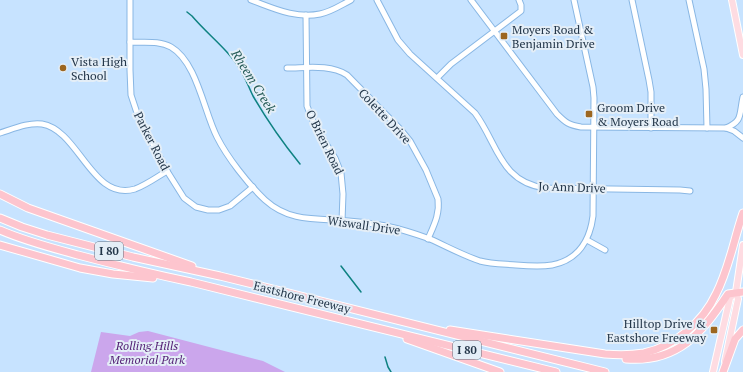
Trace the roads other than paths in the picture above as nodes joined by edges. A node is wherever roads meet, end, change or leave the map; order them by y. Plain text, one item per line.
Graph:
1 (130, 0) edge
2 (251, 0) edge
3 (351, 0) edge
4 (377, 0) edge
5 (471, 0) edge
6 (519, 0) edge
7 (574, 0) edge
8 (632, 0) edge
9 (689, 0) edge
10 (732, 0) edge
11 (306, 15) junction
12 (742, 30) edge
13 (494, 31) junction
14 (130, 42) junction
15 (743, 55) edge
16 (287, 68) dead end
17 (306, 68) junction
18 (437, 78) junction
19 (743, 97) edge
20 (594, 127) junction
21 (651, 128) junction
22 (707, 128) junction
23 (726, 128) junction
24 (0, 133) edge
25 (743, 138) edge
26 (167, 171) junction
27 (253, 187) junction
28 (593, 189) junction
29 (690, 191) dead end
30 (0, 194) edge
31 (743, 212) edge
32 (0, 218) edge
33 (342, 221) junction
34 (0, 230) edge
35 (428, 239) junction
36 (587, 240) junction
37 (0, 245) edge
38 (743, 245) edge
39 (605, 250) dead end
40 (220, 276) junction
41 (191, 282) junction
42 (739, 292) edge
43 (424, 327) junction
44 (379, 328) junction
45 (743, 330) edge
46 (594, 352) junction
47 (714, 370) edge
48 (500, 372) edge
49 (556, 372) edge
50 (604, 372) edge
51 (723, 372) edge

1 - 14 street, Parker Road
2 - 11 street
3 - 11 street
4 - 18 street, Jo Ann Drive
5 - 13 street
6 - 13 street
7 - 20 street, Wiswall Drive
8 - 21 street
9 - 22 street
10 - 12 main road
11 - 17 street, O Brien Road
12 - 15 main road
13 - 18 street
13 - 20 street
14 - 26 street, Parker Road
14 - 27 street, Wiswall Drive
16 - 17 street, Colette Drive
17 - 33 street, O Brien Road
17 - 35 street, Colette Drive
18 - 28 street, Jo Ann Drive
19 - 23 street
20 - 21 street
20 - 28 street, Wiswall Drive
21 - 22 street
22 - 23 street
23 - 25 street
24 - 26 street
26 - 27 street, Parker Road
27 - 33 street, Wiswall Drive
28 - 29 street, Jo Ann Drive
28 - 36 street, Wiswall Drive
30 - 40 highway
31 - 46 highway
32 - 40 highway, Eastshore Freeway / I 80
33 - 35 street, Wiswall Drive
34 - 41 highway, Eastshore Freeway / I 80
35 - 36 street, Wiswall Drive
36 - 39 street
37 - 41 highway
38 - 42 main road
40 - 43 highway, Eastshore Freeway / I 80
41 - 44 highway, Eastshore Freeway / I 80
42 - 46 highway
42 - 47 main road
42 - 51 main road
43 - 46 highway
43 - 50 highway, Eastshore Freeway / I 80
44 - 48 highway
44 - 49 highway, Eastshore Freeway / I 80
45 - 51 highway

